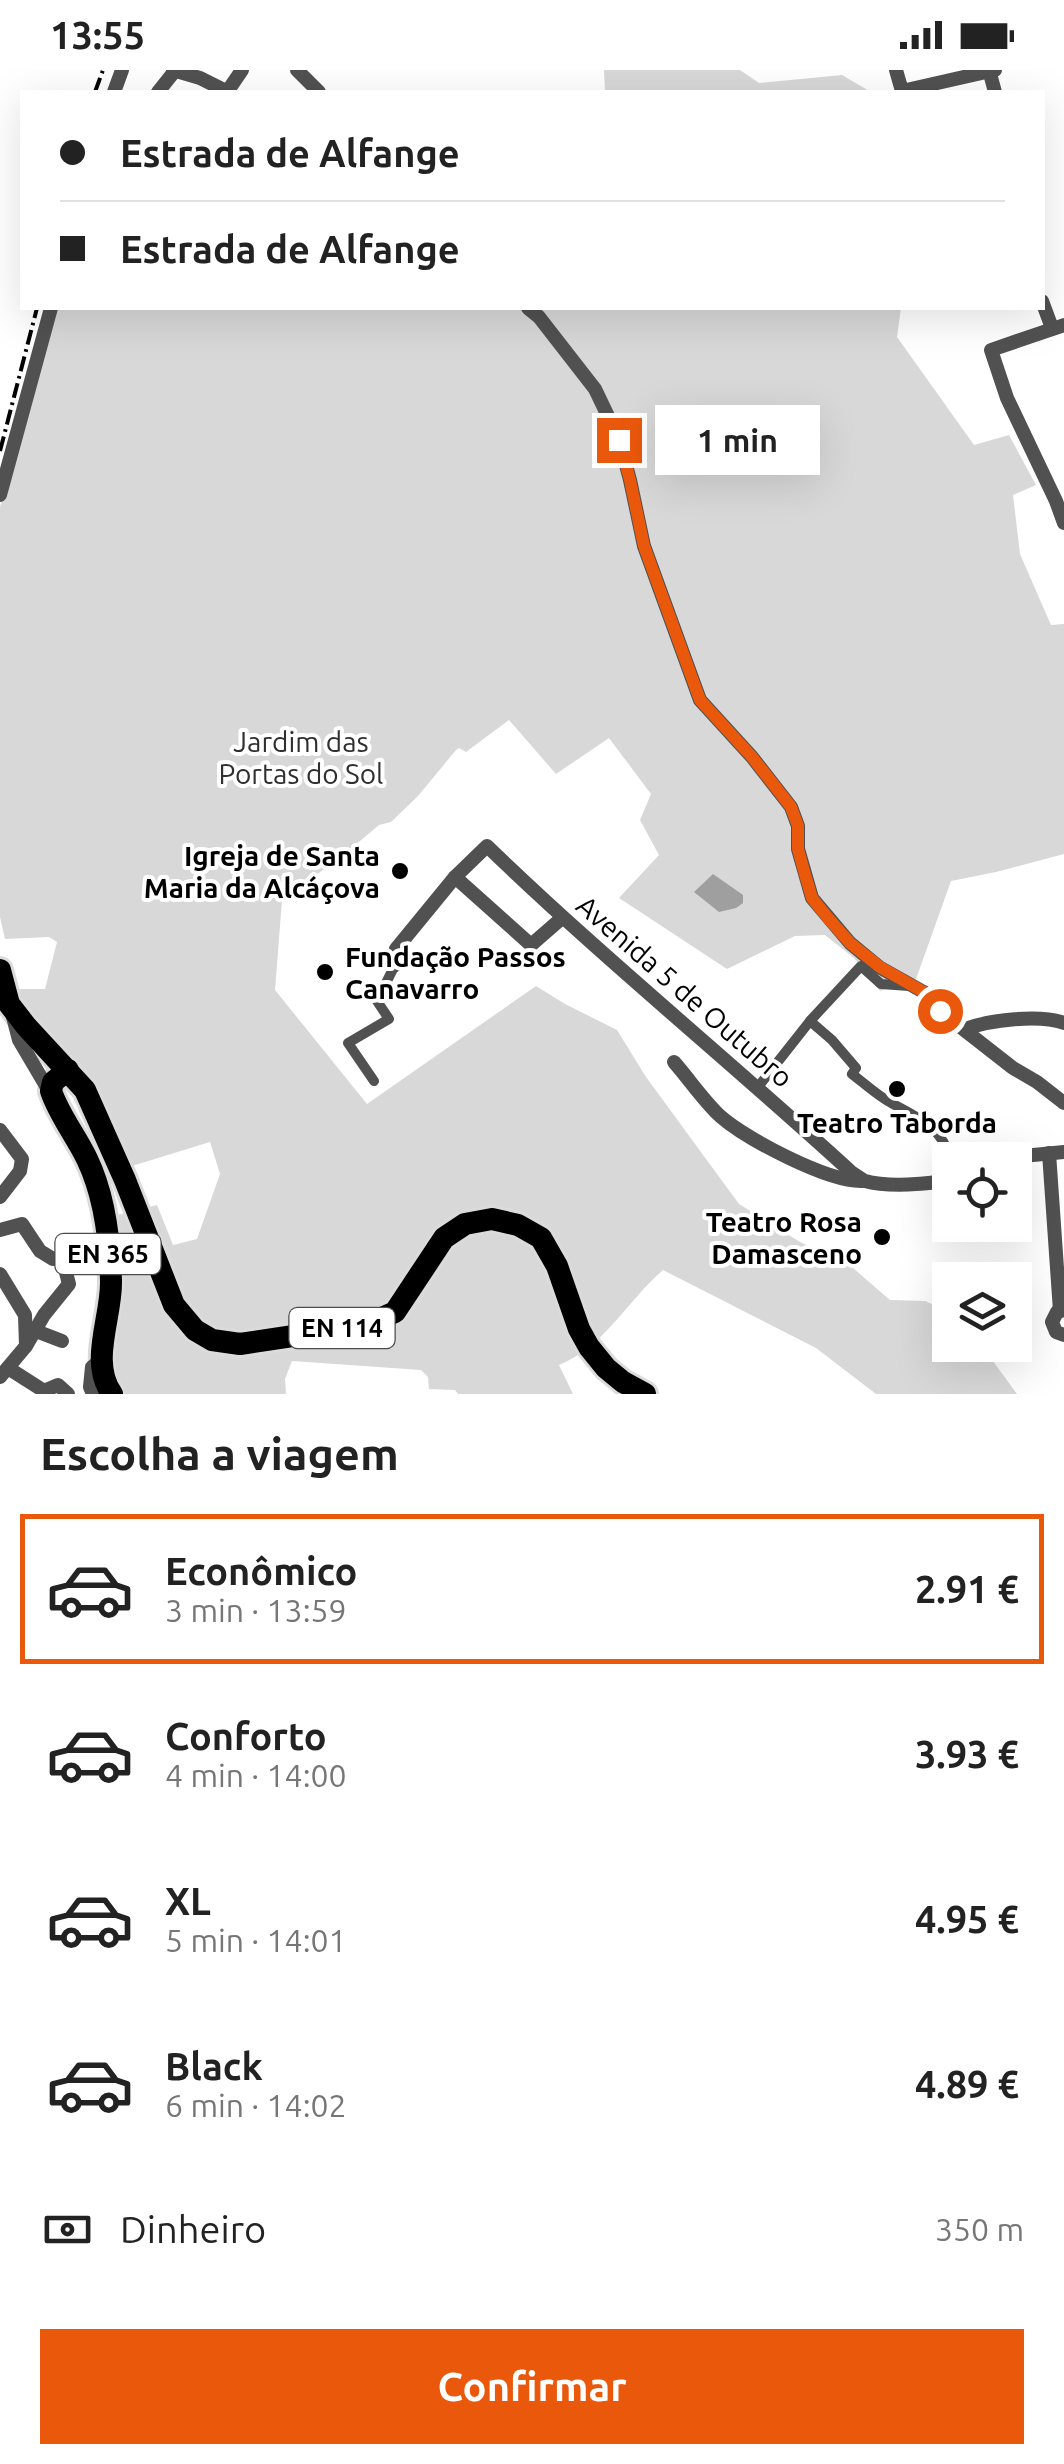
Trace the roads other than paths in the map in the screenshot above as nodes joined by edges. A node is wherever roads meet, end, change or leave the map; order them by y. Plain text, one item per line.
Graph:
1 (297, 70) edge
2 (990, 70) edge
3 (173, 71) edge
4 (224, 90) edge
5 (316, 90) edge
6 (906, 90) edge
7 (50, 310) edge
8 (531, 310) edge
9 (1058, 327) edge
10 (0, 496) edge
11 (1060, 499) edge
12 (1064, 523) edge
13 (456, 877) junction
14 (562, 918) junction
15 (396, 949) joint
16 (0, 970) edge
17 (913, 986) junction
18 (5, 1005) edge
19 (810, 1022) junction
20 (1064, 1023) edge
21 (965, 1029) junction
22 (674, 1062) dead end
23 (68, 1070) junction
24 (374, 1081) dead end
25 (758, 1087) junction
26 (52, 1096) junction
27 (1064, 1103) edge
28 (2, 1133) edge
29 (945, 1142) edge
30 (1056, 1153) edge
31 (858, 1176) junction
32 (932, 1183) edge
33 (0, 1197) edge
34 (0, 1230) edge
35 (0, 1274) edge
36 (1062, 1311) edge
37 (36, 1331) junction
38 (1064, 1335) edge
39 (62, 1341) dead end
40 (26, 1346) junction
41 (101, 1360) junction
42 (4, 1372) edge
43 (68, 1394) edge
44 (93, 1394) edge
45 (112, 1394) edge
46 (645, 1394) edge

1 - 5 street
2 - 6 street
3 - 4 street
7 - 10 street
8 - 17 street
9 - 11 street
11 - 12 street
13 - 14 street
13 - 14 street, Avenida 5 de Outubro
13 - 15 street
14 - 25 street, Avenida 5 de Outubro
15 - 24 street
16 - 18 main road, EN 114
17 - 19 street
17 - 21 street
18 - 23 main road, EN 114
18 - 26 street
19 - 25 street
19 - 29 street
20 - 21 street
21 - 27 street
22 - 31 street
23 - 26 main road
23 - 46 main road, EN 114
25 - 31 street, Avenida 5 de Outubro
26 - 41 main road, EN 365
28 - 33 street
30 - 36 street
31 - 32 street
34 - 37 street
35 - 40 street
36 - 38 street
37 - 39 street
37 - 40 street
40 - 42 street
41 - 44 street
41 - 45 main road, EN 365
42 - 43 street

